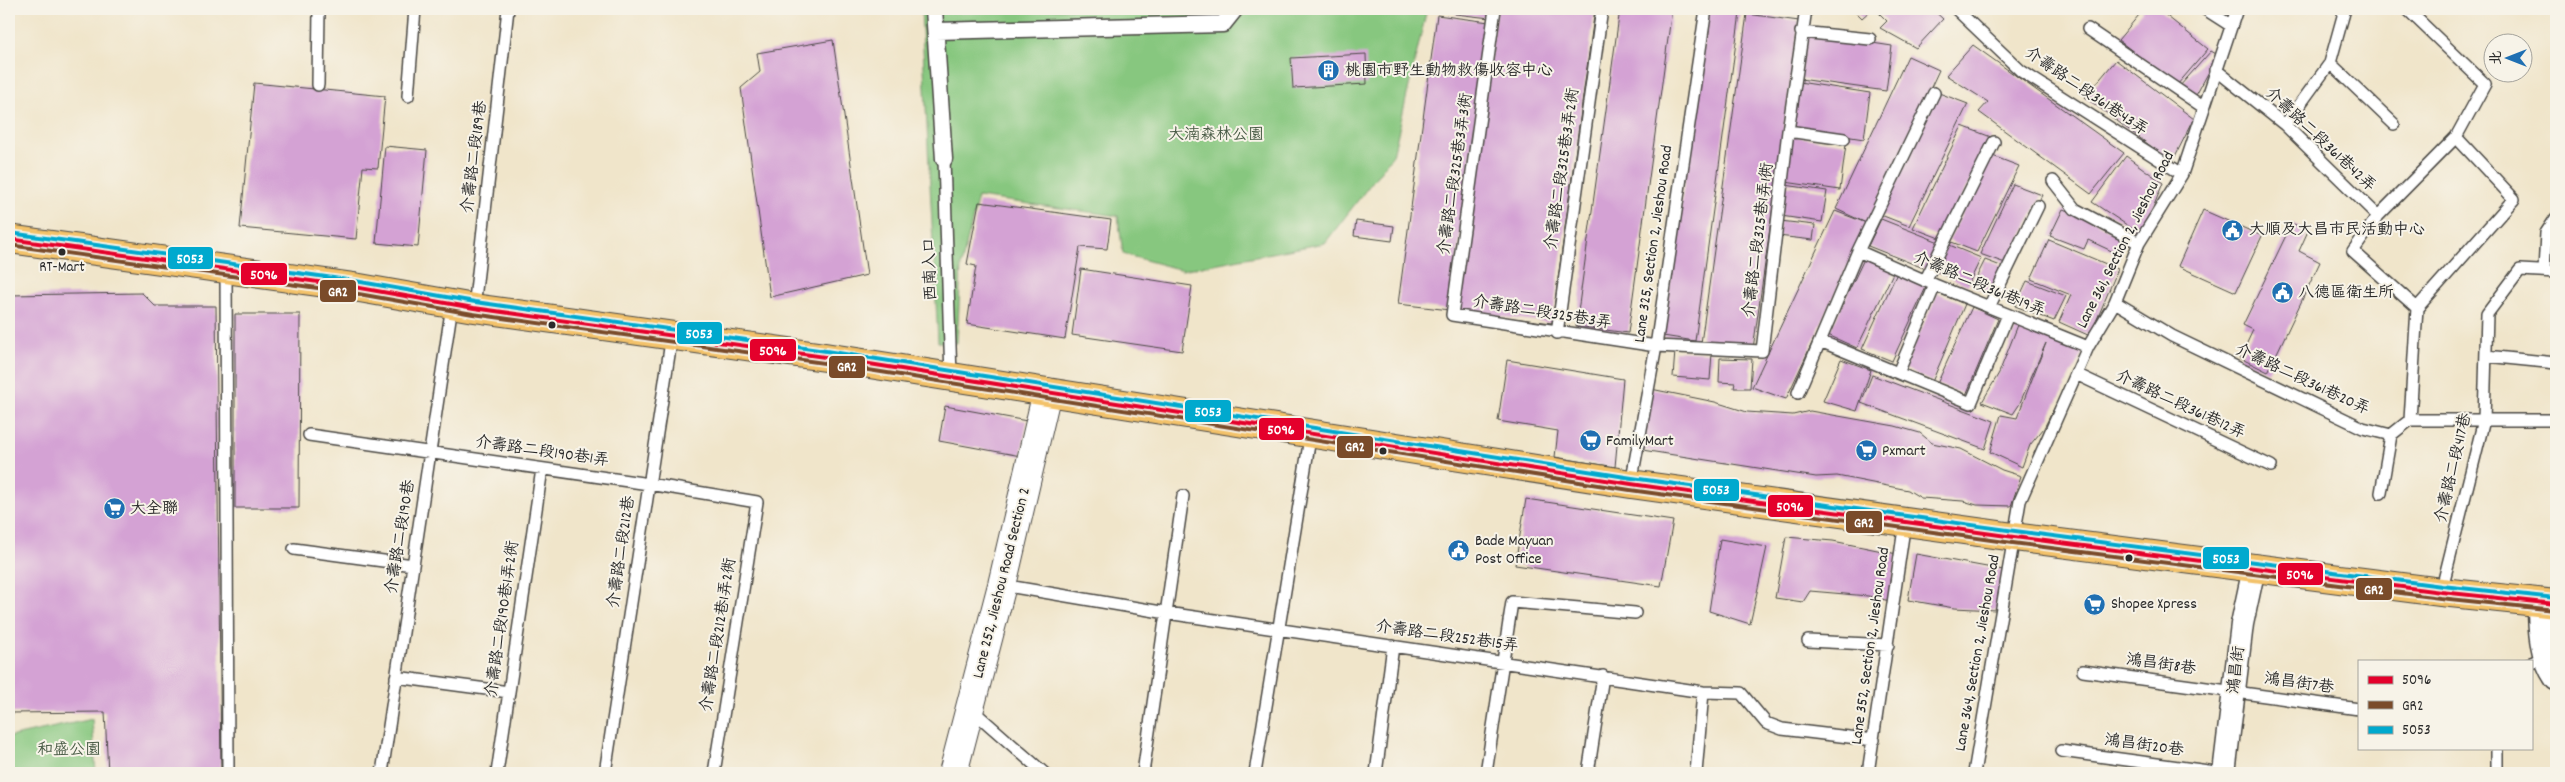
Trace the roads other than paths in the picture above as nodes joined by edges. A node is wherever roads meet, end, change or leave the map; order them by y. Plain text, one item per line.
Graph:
1 (319, 9) edge
2 (415, 9) edge
3 (508, 9) edge
4 (934, 9) edge
5 (1235, 9) edge
6 (1495, 9) edge
7 (1602, 9) edge
8 (1706, 9) edge
9 (1806, 9) edge
10 (1956, 9) edge
11 (2205, 9) edge
12 (2237, 9) edge
13 (2345, 9) edge
14 (2407, 9) edge
15 (2230, 26) junction
16 (2088, 28) dead end
17 (936, 31) junction
18 (1801, 32) junction
19 (1870, 39) dead end
20 (2330, 63) junction
21 (2216, 70) junction
22 (318, 85) dead end
23 (1934, 93) dead end
24 (408, 96) dead end
25 (2204, 107) junction
26 (2394, 124) dead end
27 (2285, 125) junction
28 (1788, 131) junction
29 (2456, 137) junction
30 (1844, 139) dead end
31 (1994, 142) dead end
32 (944, 159) joint
33 (2182, 174) junction
34 (2053, 181) dead end
35 (2038, 206) dead end
36 (2378, 216) junction
37 (2556, 218) edge
38 (9, 239) edge
39 (2139, 243) junction
40 (1858, 251) junction
41 (226, 270) junction
42 (2544, 271) junction
43 (2556, 272) edge
44 (1930, 283) junction
45 (2115, 302) junction
46 (463, 306) junction
47 (1989, 307) junction
48 (2417, 308) junction
49 (1452, 315) joint
50 (2008, 315) junction
51 (1557, 333) junction
52 (672, 335) junction
53 (1820, 341) junction
54 (1656, 346) junction
55 (2088, 348) junction
56 (1762, 351) joint
57 (2486, 356) junction
58 (2556, 363) edge
59 (1898, 373) junction
60 (2076, 374) junction
61 (951, 377) junction
62 (1048, 392) junction
63 (1798, 393) dead end
64 (2410, 420) junction
65 (2484, 420) junction
66 (2556, 420) edge
67 (1311, 432) junction
68 (309, 435) dead end
69 (2391, 435) junction
70 (430, 453) junction
71 (2271, 466) dead end
72 (542, 468) junction
73 (649, 484) junction
74 (1631, 484) junction
75 (2381, 493) dead end
76 (1183, 496) dead end
77 (757, 502) joint
78 (1905, 522) junction
79 (2014, 537) junction
80 (294, 549) dead end
81 (413, 565) junction
82 (2254, 568) junction
83 (1002, 585) junction
84 (2441, 592) junction
85 (2548, 603) edge
86 (1167, 612) junction
87 (1635, 613) dead end
88 (1278, 629) junction
89 (1808, 641) dead end
90 (1888, 645) junction
91 (1392, 646) junction
92 (2539, 660) edge
93 (1502, 662) junction
94 (2083, 671) dead end
95 (1603, 676) junction
96 (396, 677) junction
97 (2556, 679) edge
98 (509, 692) junction
99 (1703, 692) junction
100 (2234, 692) junction
101 (971, 709) junction
102 (2358, 709) edge
103 (1874, 740) junction
104 (2497, 750) edge
105 (2061, 751) dead end
106 (228, 773) edge
107 (382, 773) edge
108 (497, 773) edge
109 (606, 773) edge
110 (714, 773) edge
111 (953, 773) edge
112 (1044, 773) edge
113 (1143, 773) edge
114 (1255, 773) edge
115 (1376, 773) edge
116 (1486, 773) edge
117 (1588, 773) edge
118 (1696, 773) edge
119 (1868, 773) edge
120 (1974, 773) edge
121 (2224, 773) edge
122 (2497, 773) edge

1 - 22 lane
2 - 24 lane
3 - 46 lane, 介壽路二段189巷
4 - 17 street
5 - 17 street
6 - 49 lane, 介壽路二段325巷3弄3衖
7 - 51 lane, 介壽路二段325巷3弄2衖
8 - 54 lane, Lane 325, Section 2, Jieshou Road
9 - 18 lane, 介壽路二段325巷1弄1衖
10 - 33 lane, 介壽路二段361巷43弄
11 - 15 lane
12 - 15 lane, Lane 361, Section 2, Jieshou Road
13 - 20 lane
14 - 29 lane, 介壽路二段361巷42弄
15 - 21 lane, Lane 361, Section 2, Jieshou Road
16 - 25 lane
17 - 32 street
18 - 19 lane
18 - 28 lane, 介壽路二段325巷1弄1衖
20 - 26 lane
20 - 27 lane
21 - 25 lane, Lane 361, Section 2, Jieshou Road
21 - 27 lane, 介壽路二段361巷42弄
23 - 40 lane
25 - 33 lane, Lane 361, Section 2, Jieshou Road
27 - 36 lane, 介壽路二段361巷42弄
28 - 30 lane
28 - 56 lane, 介壽路二段325巷1弄1衖
29 - 36 lane, 介壽路二段361巷42弄
29 - 48 lane
31 - 44 lane
32 - 61 lane, 西南入口
33 - 39 lane, Lane 361, Section 2, Jieshou Road
34 - 39 lane
35 - 47 lane
36 - 48 lane, 介壽路二段361巷42弄
37 - 42 lane
38 - 41 main road
39 - 45 lane, Lane 361, Section 2, Jieshou Road
40 - 44 lane, 介壽路二段361巷19弄
40 - 53 lane
41 - 46 main road
41 - 106 lane
42 - 43 lane
42 - 57 lane, 介壽路二段417巷
44 - 47 lane, 介壽路二段361巷19弄
44 - 59 lane
45 - 55 lane, Lane 361, Section 2, Jieshou Road
45 - 69 lane, 介壽路二段361巷20弄
46 - 52 main road
46 - 70 lane, 介壽路二段190巷
47 - 50 lane, 介壽路二段361巷19弄
48 - 64 lane
49 - 51 lane, 介壽路二段325巷3弄
50 - 55 lane, 介壽路二段361巷19弄
50 - 59 lane
51 - 54 lane, 介壽路二段325巷3弄
52 - 61 main road
52 - 73 lane, 介壽路二段212巷
53 - 59 lane
53 - 63 lane
54 - 56 lane, 介壽路二段325巷3弄
54 - 74 lane, Lane 325, Section 2, Jieshou Road
55 - 60 lane, Lane 361, Section 2, Jieshou Road
57 - 58 lane
57 - 65 lane, 介壽路二段417巷
60 - 71 lane, 介壽路二段361巷12弄
60 - 79 lane, Lane 361, Section 2, Jieshou Road
61 - 62 main road
62 - 67 main road
62 - 83 street, Lane 252, Jieshou Road Section 2
64 - 65 lane
64 - 69 lane
65 - 66 lane
65 - 84 lane, 介壽路二段417巷
67 - 74 main road
67 - 88 lane
68 - 70 lane, 介壽路二段190巷1弄
69 - 75 lane
70 - 72 lane, 介壽路二段190巷1弄
70 - 81 lane, 介壽路二段190巷
72 - 73 lane, 介壽路二段190巷1弄
72 - 98 lane, 介壽路二段190巷1弄2衖
73 - 77 lane, 介壽路二段190巷1弄
73 - 109 lane, 介壽路二段212巷
74 - 78 main road
76 - 86 lane
77 - 110 lane, 介壽路二段212巷1弄2衖
78 - 79 main road
78 - 90 lane, Lane 352, Section 2, Jieshou Road
79 - 82 main road
79 - 120 lane, Lane 364, Section 2, Jieshou Road
80 - 81 lane
81 - 96 lane, 介壽路二段190巷
82 - 84 main road
82 - 100 street, 鴻昌街
83 - 86 lane, 介壽路二段252巷15弄
83 - 101 street, Lane 252, Jieshou Road Section 2
84 - 85 main road
85 - 92 street
86 - 88 lane, 介壽路二段252巷15弄
86 - 113 lane
87 - 93 lane
88 - 91 lane, 介壽路二段252巷15弄
88 - 114 lane
89 - 90 lane
90 - 103 lane, Lane 352, Section 2, Jieshou Road
91 - 93 lane, 介壽路二段252巷15弄
91 - 115 lane
92 - 97 street
93 - 95 lane, 介壽路二段252巷15弄
93 - 116 lane
94 - 100 lane, 鴻昌街8巷
95 - 99 lane, 介壽路二段252巷15弄
95 - 117 lane
96 - 98 lane
96 - 107 lane, 介壽路二段190巷
98 - 108 lane, 介壽路二段190巷1弄2衖
99 - 103 lane, 介壽路二段252巷15弄
99 - 118 lane
100 - 102 lane, 鴻昌街7巷
100 - 121 street, 鴻昌街
101 - 111 street, Lane 252, Jieshou Road Section 2
101 - 112 lane
103 - 119 lane, Lane 352, Section 2, Jieshou Road
104 - 122 lane
105 - 121 lane, 鴻昌街20巷

